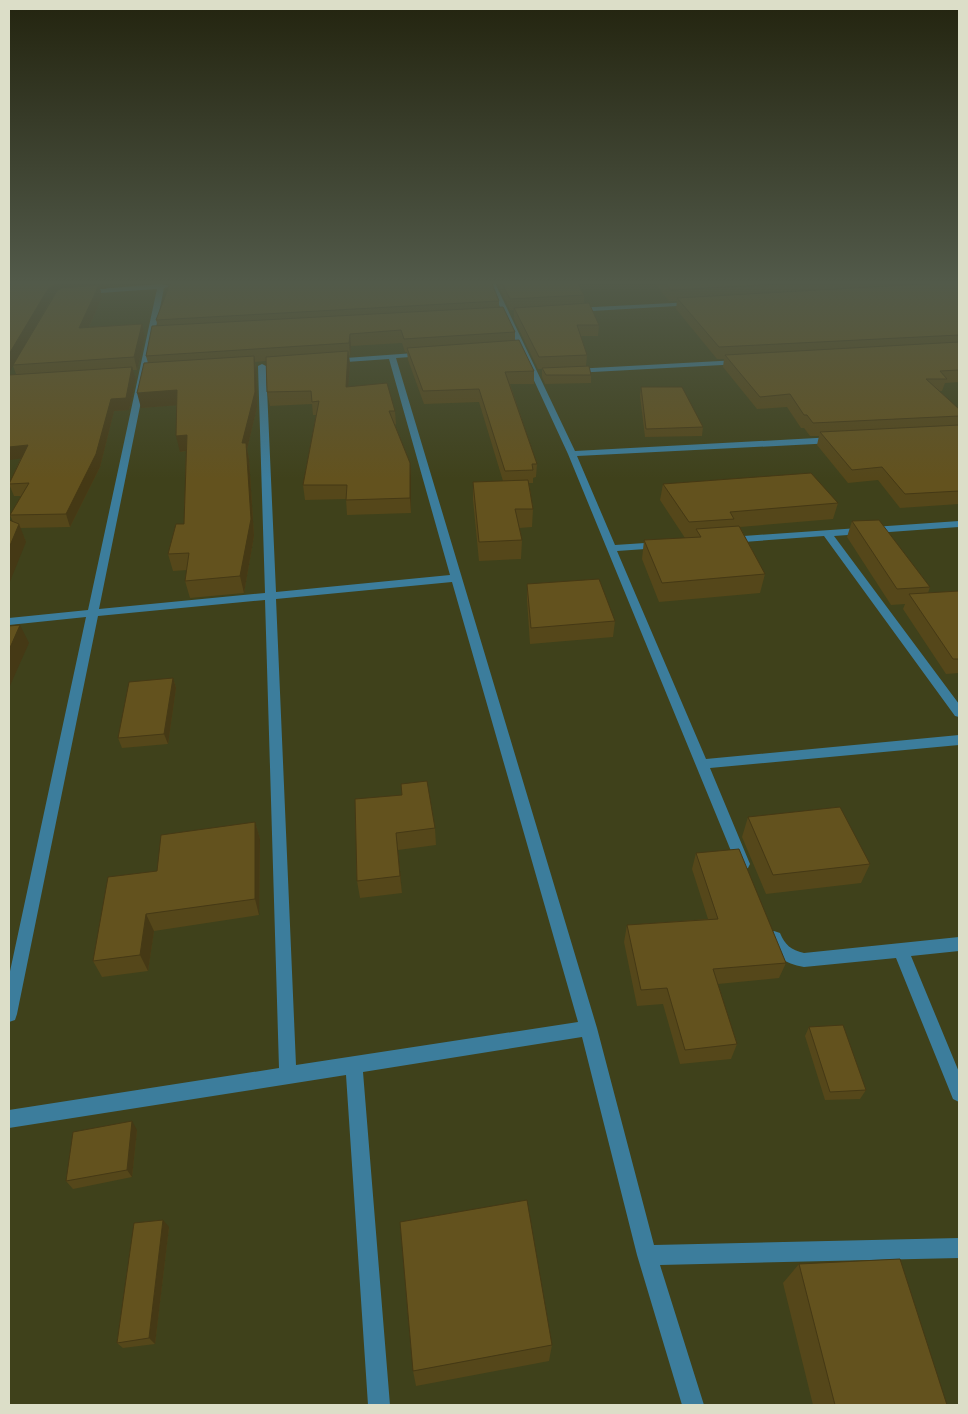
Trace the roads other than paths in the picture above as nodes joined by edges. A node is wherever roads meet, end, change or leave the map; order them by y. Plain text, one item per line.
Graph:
1 (151, 347) edge
2 (513, 348) edge
3 (522, 348) joint
4 (438, 354) edge
5 (392, 357) junction
6 (752, 361) edge
7 (322, 362) edge
8 (262, 366) dead end
9 (544, 372) edge
10 (564, 372) edge
11 (534, 373) junction
12 (840, 439) edge
13 (572, 454) junction
14 (959, 524) edge
15 (827, 533) junction
16 (720, 540) edge
17 (671, 544) edge
18 (612, 548) junction
19 (457, 578) junction
20 (271, 596) junction
21 (92, 613) junction
22 (9, 621) edge
23 (959, 713) edge
24 (959, 740) edge
25 (701, 764) junction
26 (749, 879) edge
27 (768, 924) edge
28 (959, 944) edge
29 (901, 951) junction
30 (9, 1014) edge
31 (588, 1028) junction
32 (354, 1065) junction
33 (288, 1075) junction
34 (959, 1093) edge
35 (9, 1119) edge
36 (959, 1248) edge
37 (647, 1255) junction
38 (379, 1405) edge
39 (693, 1405) edge

1 - 21 street
2 - 3 street
3 - 11 street
4 - 5 street
5 - 7 street
5 - 19 street
6 - 10 street
8 - 20 street
9 - 11 street
11 - 13 street
12 - 13 street
13 - 18 street
14 - 15 street
15 - 16 street
15 - 23 street
17 - 18 street
18 - 25 street
19 - 20 street
19 - 31 street
20 - 21 street
20 - 33 street
21 - 22 street
21 - 30 street
24 - 25 street
25 - 26 street
27 - 29 street
28 - 29 street
29 - 34 street
31 - 32 street
31 - 37 street
32 - 33 street
32 - 38 street
33 - 35 street
36 - 37 street
37 - 39 street

